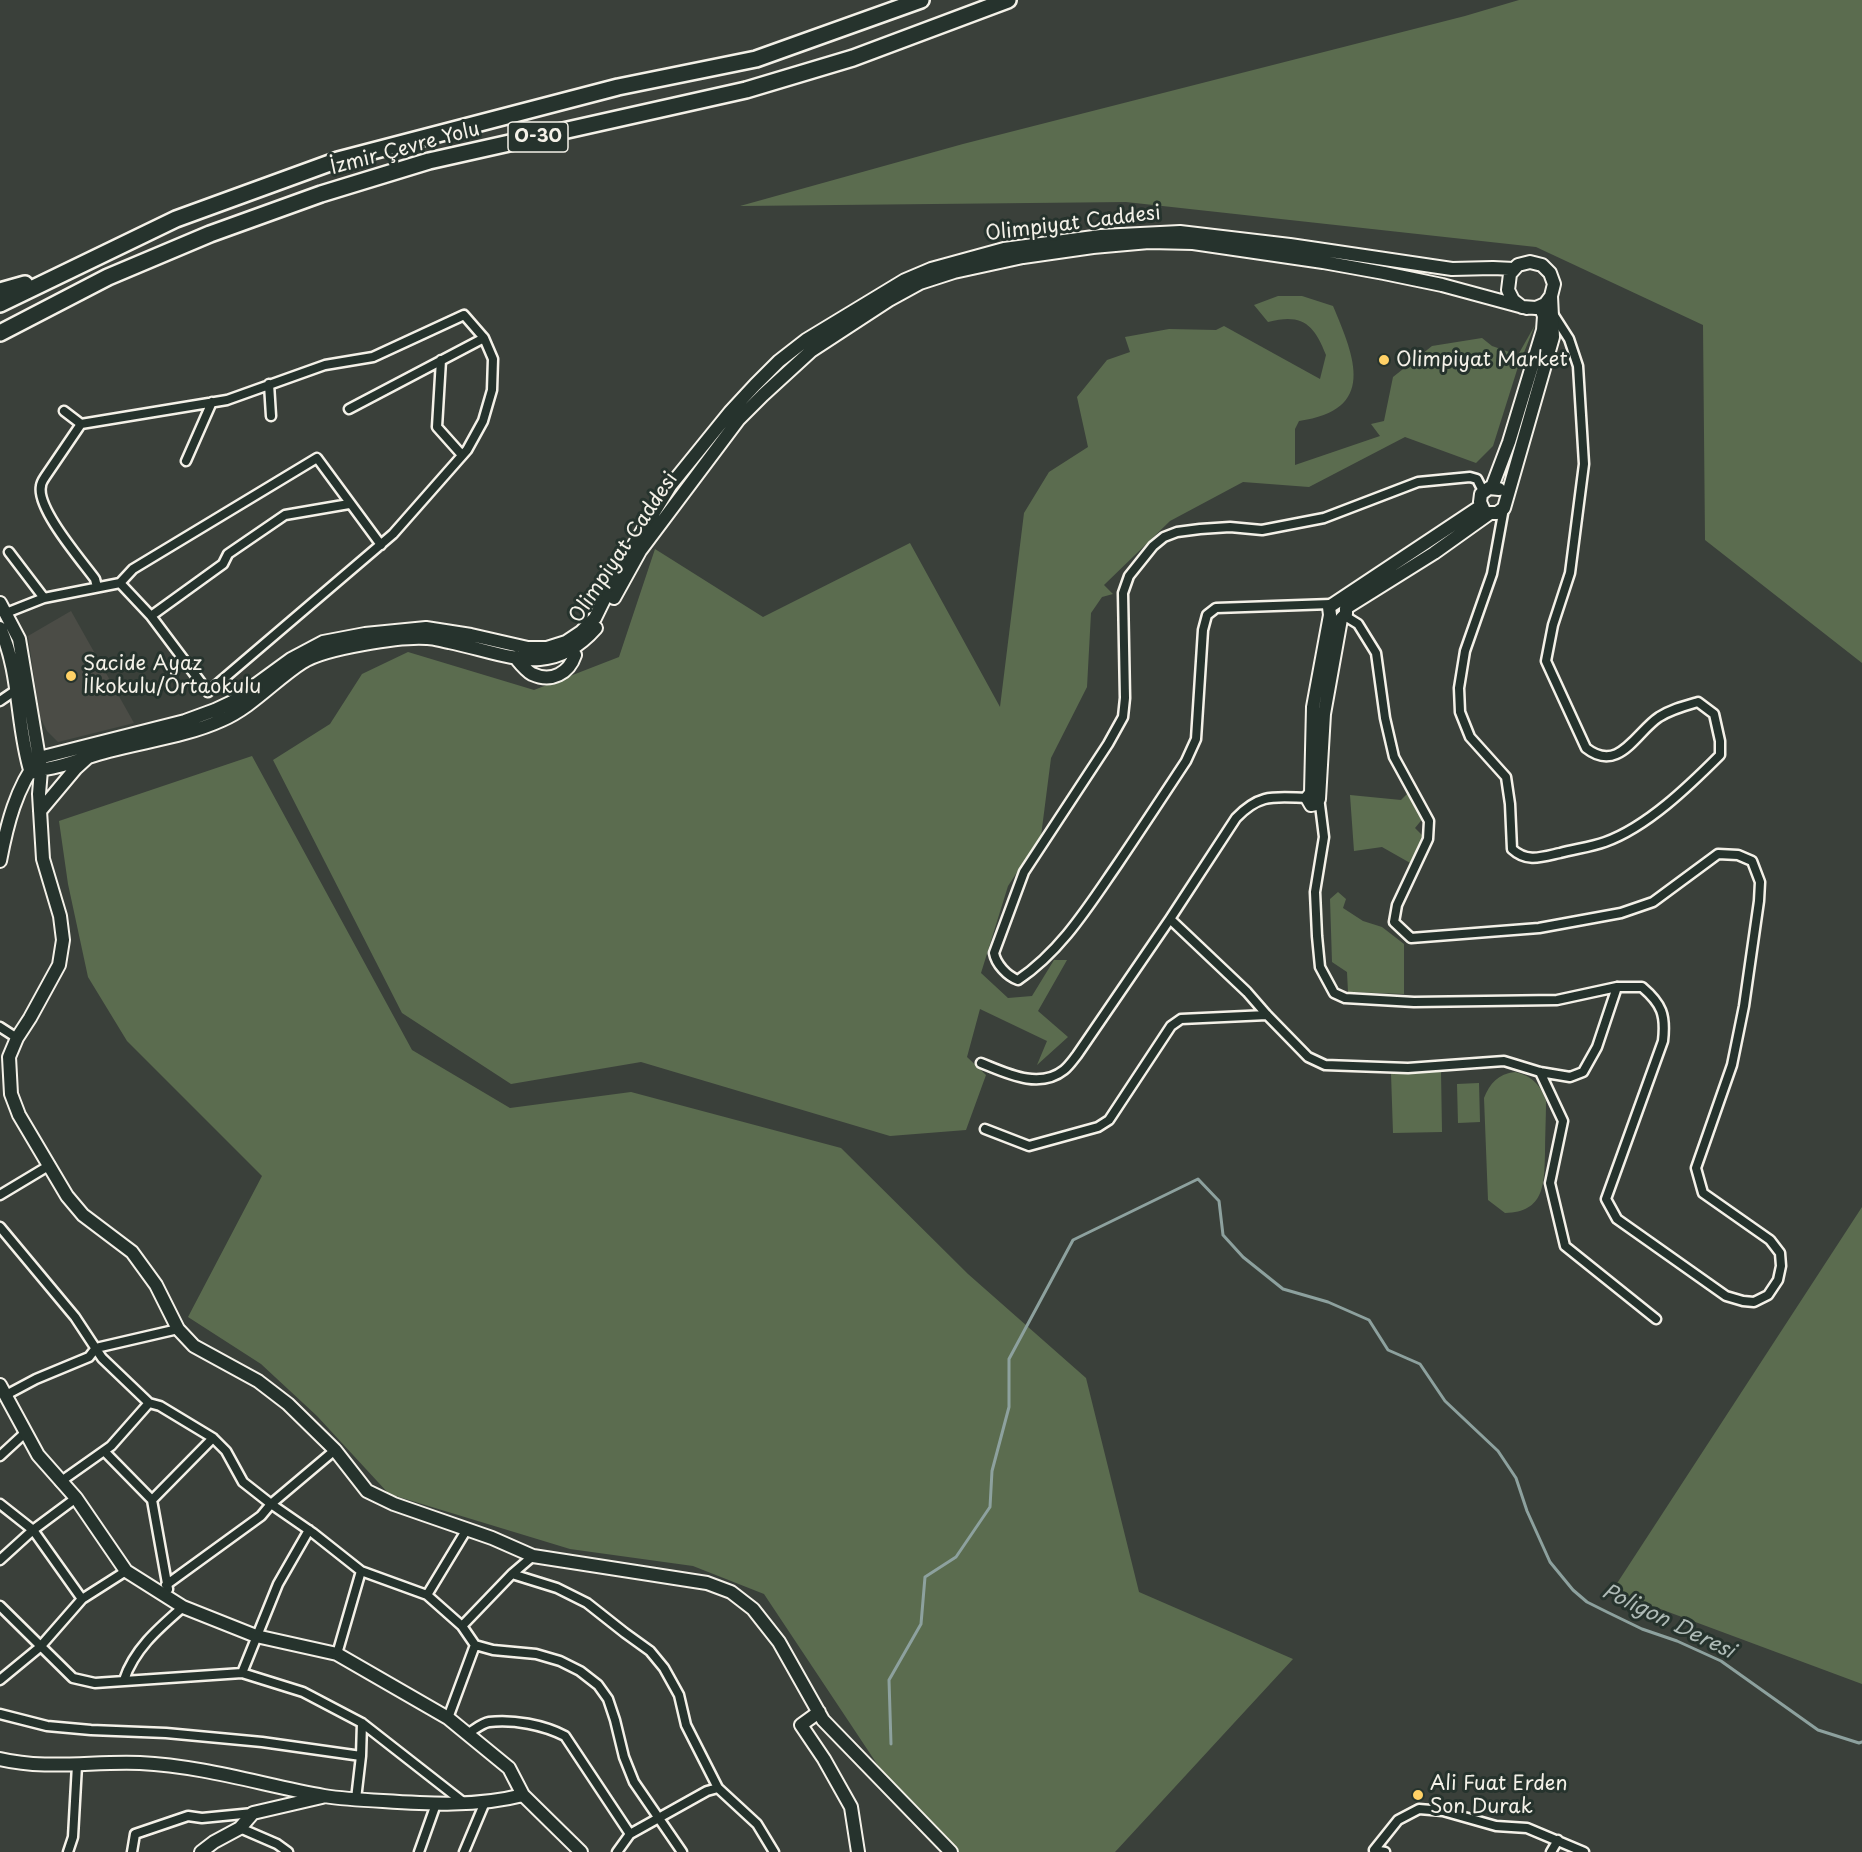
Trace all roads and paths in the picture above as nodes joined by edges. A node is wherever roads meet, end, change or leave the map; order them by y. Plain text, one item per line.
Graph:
1 (921, 0) edge
2 (1008, 0) edge
3 (1514, 269) junction
4 (65, 272) junction
5 (0, 291) edge
6 (75, 294) junction
7 (1551, 296) junction
8 (0, 304) edge
9 (1541, 306) junction
10 (1527, 308) junction
11 (1552, 314) junction
12 (0, 333) edge
13 (484, 338) junction
14 (0, 341) edge
15 (441, 360) junction
16 (269, 384) junction
17 (212, 402) junction
18 (349, 409) dead end
19 (64, 411) dead end
20 (271, 416) dead end
21 (81, 424) junction
22 (462, 455) junction
23 (186, 461) dead end
24 (1488, 489) junction
25 (1505, 502) junction
26 (349, 504) junction
27 (1485, 510) junction
28 (381, 545) junction
29 (9, 552) dead end
30 (120, 583) junction
31 (97, 587) junction
32 (44, 598) junction
33 (3, 608) edge
34 (1338, 611) junction
35 (151, 616) junction
36 (1, 632) edge
37 (547, 648) junction
38 (572, 650) junction
39 (514, 657) junction
40 (16, 690) junction
41 (0, 701) edge
42 (89, 756) junction
43 (37, 766) junction
44 (1312, 796) junction
45 (40, 811) junction
46 (0, 861) edge
47 (1170, 920) junction
48 (1617, 987) junction
49 (1267, 1016) junction
50 (0, 1027) edge
51 (17, 1038) junction
52 (5, 1062) edge
53 (981, 1063) dead end
54 (1540, 1072) junction
55 (985, 1129) dead end
56 (50, 1165) junction
57 (0, 1195) edge
58 (0, 1227) edge
59 (1656, 1319) dead end
60 (178, 1329) junction
61 (96, 1348) junction
62 (3, 1390) edge
63 (149, 1403) junction
64 (26, 1432) junction
65 (213, 1438) junction
66 (335, 1450) junction
67 (104, 1451) junction
68 (0, 1456) edge
69 (60, 1482) junction
70 (76, 1498) junction
71 (152, 1500) junction
72 (0, 1504) edge
73 (271, 1504) junction
74 (467, 1529) junction
75 (33, 1530) junction
76 (309, 1530) junction
77 (533, 1556) junction
78 (0, 1560) edge
79 (361, 1570) junction
80 (126, 1571) junction
81 (512, 1574) junction
82 (166, 1585) junction
83 (427, 1596) junction
84 (82, 1599) junction
85 (171, 1599) junction
86 (0, 1606) edge
87 (183, 1607) junction
88 (462, 1626) junction
89 (256, 1636) junction
90 (475, 1645) junction
91 (40, 1647) junction
92 (337, 1654) junction
93 (242, 1673) junction
94 (0, 1680) edge
95 (124, 1680) junction
96 (819, 1712) junction
97 (0, 1714) edge
98 (448, 1718) junction
99 (362, 1723) junction
100 (467, 1734) junction
101 (361, 1756) junction
102 (0, 1759) edge
103 (77, 1765) junction
104 (718, 1788) junction
105 (523, 1795) junction
106 (326, 1796) junction
107 (356, 1799) junction
108 (463, 1802) junction
109 (485, 1802) junction
110 (436, 1804) junction
111 (253, 1813) junction
112 (658, 1817) junction
113 (240, 1828) junction
114 (630, 1834) junction
115 (1558, 1840) junction
116 (854, 1851) edge
117 (68, 1852) edge
118 (132, 1852) edge
119 (201, 1852) edge
120 (288, 1852) edge
121 (419, 1852) edge
122 (464, 1852) edge
123 (581, 1852) edge
124 (617, 1852) edge
125 (682, 1852) edge
126 (774, 1852) edge
127 (951, 1852) edge
128 (1385, 1852) edge
129 (1551, 1852) edge
130 (1584, 1852) edge

1 - 4 highway, İzmir Çevre Yolu / O-30
2 - 6 highway, İzmir Çevre Yolu / O-30
3 - 7 street
3 - 10 street
3 - 37 street, Olimpiyat Caddesi
4 - 5 highway
4 - 8 highway, İzmir Çevre Yolu / O-30
6 - 12 highway, İzmir Çevre Yolu / O-30
6 - 14 highway
7 - 9 street
7 - 11 street
9 - 10 street
9 - 24 street
10 - 38 street, Olimpiyat Caddesi
11 - 25 street
11 - 25 street
13 - 15 street
13 - 16 street
13 - 22 street
15 - 18 street
15 - 22 street
16 - 17 street
16 - 20 street
17 - 21 street
17 - 23 street
19 - 21 street
21 - 31 street
22 - 28 street
24 - 25 street
24 - 27 street
24 - 34 street
25 - 27 street
26 - 28 street
26 - 30 street
26 - 35 street
27 - 34 street
28 - 35 street
29 - 32 street
30 - 31 street
30 - 35 street
31 - 32 street
32 - 33 street
33 - 43 street
34 - 44 street
34 - 48 street
36 - 40 street
37 - 38 street
37 - 43 street, Olimpiyat Caddesi
38 - 39 street, Olimpiyat Caddesi
38 - 39 street
39 - 42 street, Olimpiyat Caddesi
40 - 41 street
40 - 43 street
42 - 43 street, Olimpiyat Caddesi
42 - 45 street
43 - 45 street
43 - 46 street
44 - 47 street
44 - 48 street
45 - 51 street
47 - 49 street
47 - 53 street
48 - 54 street
49 - 54 street
49 - 55 street
50 - 51 street
51 - 52 street
52 - 56 street
54 - 59 street
56 - 57 street
56 - 60 street
58 - 61 street
60 - 61 street
60 - 66 street
61 - 62 street
61 - 63 street
62 - 64 street
63 - 65 street
63 - 67 street
64 - 68 street
64 - 69 street
65 - 71 street
65 - 73 street
66 - 73 street
66 - 74 street
67 - 69 street
67 - 71 street
69 - 70 street
70 - 75 street
70 - 80 street
71 - 82 street
72 - 75 street
73 - 76 street
73 - 82 street
74 - 77 street
74 - 83 street
75 - 78 street
75 - 84 street
76 - 79 street
76 - 89 street
77 - 81 street
77 - 96 street
79 - 83 street
79 - 92 street
80 - 84 street
80 - 85 street
81 - 88 street
81 - 104 street
82 - 85 street
83 - 88 street
84 - 91 street
85 - 87 street
86 - 91 street
87 - 89 street
87 - 95 street
88 - 90 street
89 - 92 street
89 - 93 street
90 - 98 street
90 - 112 street
91 - 94 street
91 - 95 street
92 - 98 street
93 - 95 street
93 - 99 street
96 - 116 street
96 - 127 street
97 - 101 street
98 - 100 street
99 - 101 street
99 - 108 street
100 - 105 street
100 - 114 street
101 - 107 street
102 - 103 street
103 - 106 street
103 - 117 street
104 - 112 street
104 - 126 street
105 - 109 street
105 - 123 street
106 - 107 street
106 - 111 street
107 - 110 street
108 - 109 street
108 - 110 street
109 - 122 street
110 - 121 street
111 - 113 street
111 - 118 street
112 - 114 street
112 - 125 street
113 - 119 street
113 - 120 street
114 - 124 street
115 - 128 street
115 - 129 street
115 - 130 street

